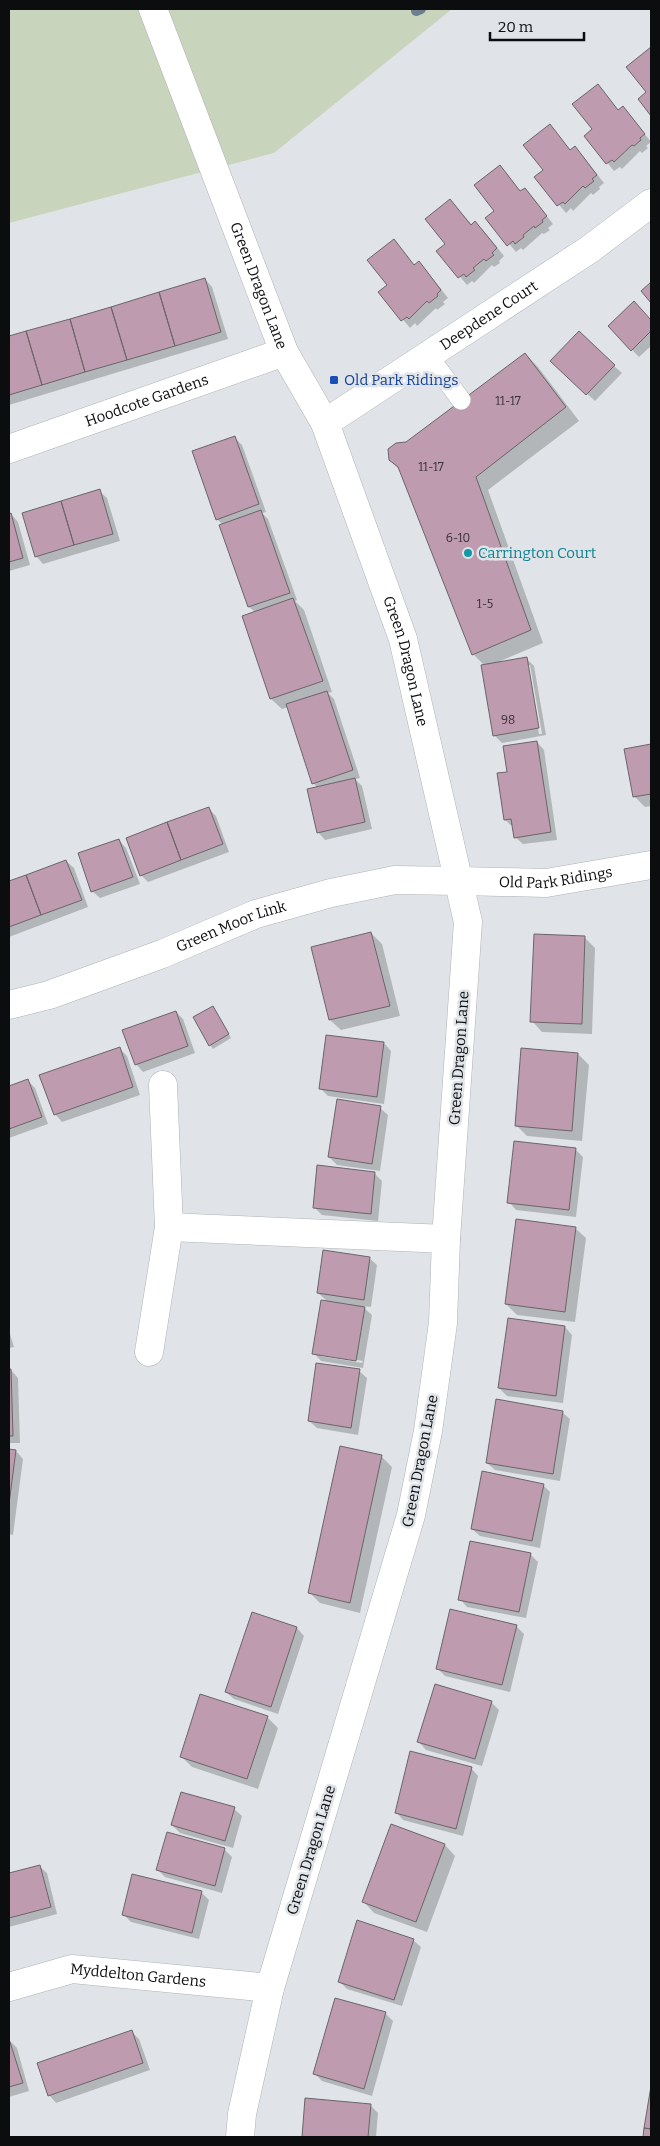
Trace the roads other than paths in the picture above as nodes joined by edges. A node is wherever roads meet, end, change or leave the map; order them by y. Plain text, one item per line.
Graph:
1 (153, 9) edge
2 (651, 203) edge
3 (284, 352) junction
4 (428, 354) junction
5 (461, 400) dead end
6 (325, 423) junction
7 (9, 449) edge
8 (651, 866) edge
9 (460, 881) junction
10 (9, 1005) edge
11 (163, 1085) dead end
12 (169, 1227) junction
13 (446, 1239) junction
14 (149, 1352) dead end
15 (9, 1987) edge
16 (270, 1988) junction
17 (240, 2137) edge

1 - 3 street, Green Dragon Lane
2 - 4 street, Deepdene Court
3 - 6 street, Green Dragon Lane
3 - 7 street, Hoodcote Gardens
4 - 5 lane
4 - 6 street, Deepdene Court
6 - 9 street, Green Dragon Lane
8 - 9 street, Old Park Ridings
9 - 10 street, Green Moor Link
9 - 13 street, Green Dragon Lane
11 - 12 street
12 - 13 street
12 - 14 street
13 - 16 street, Green Dragon Lane
15 - 16 street, Myddelton Gardens
16 - 17 street, Green Dragon Lane

